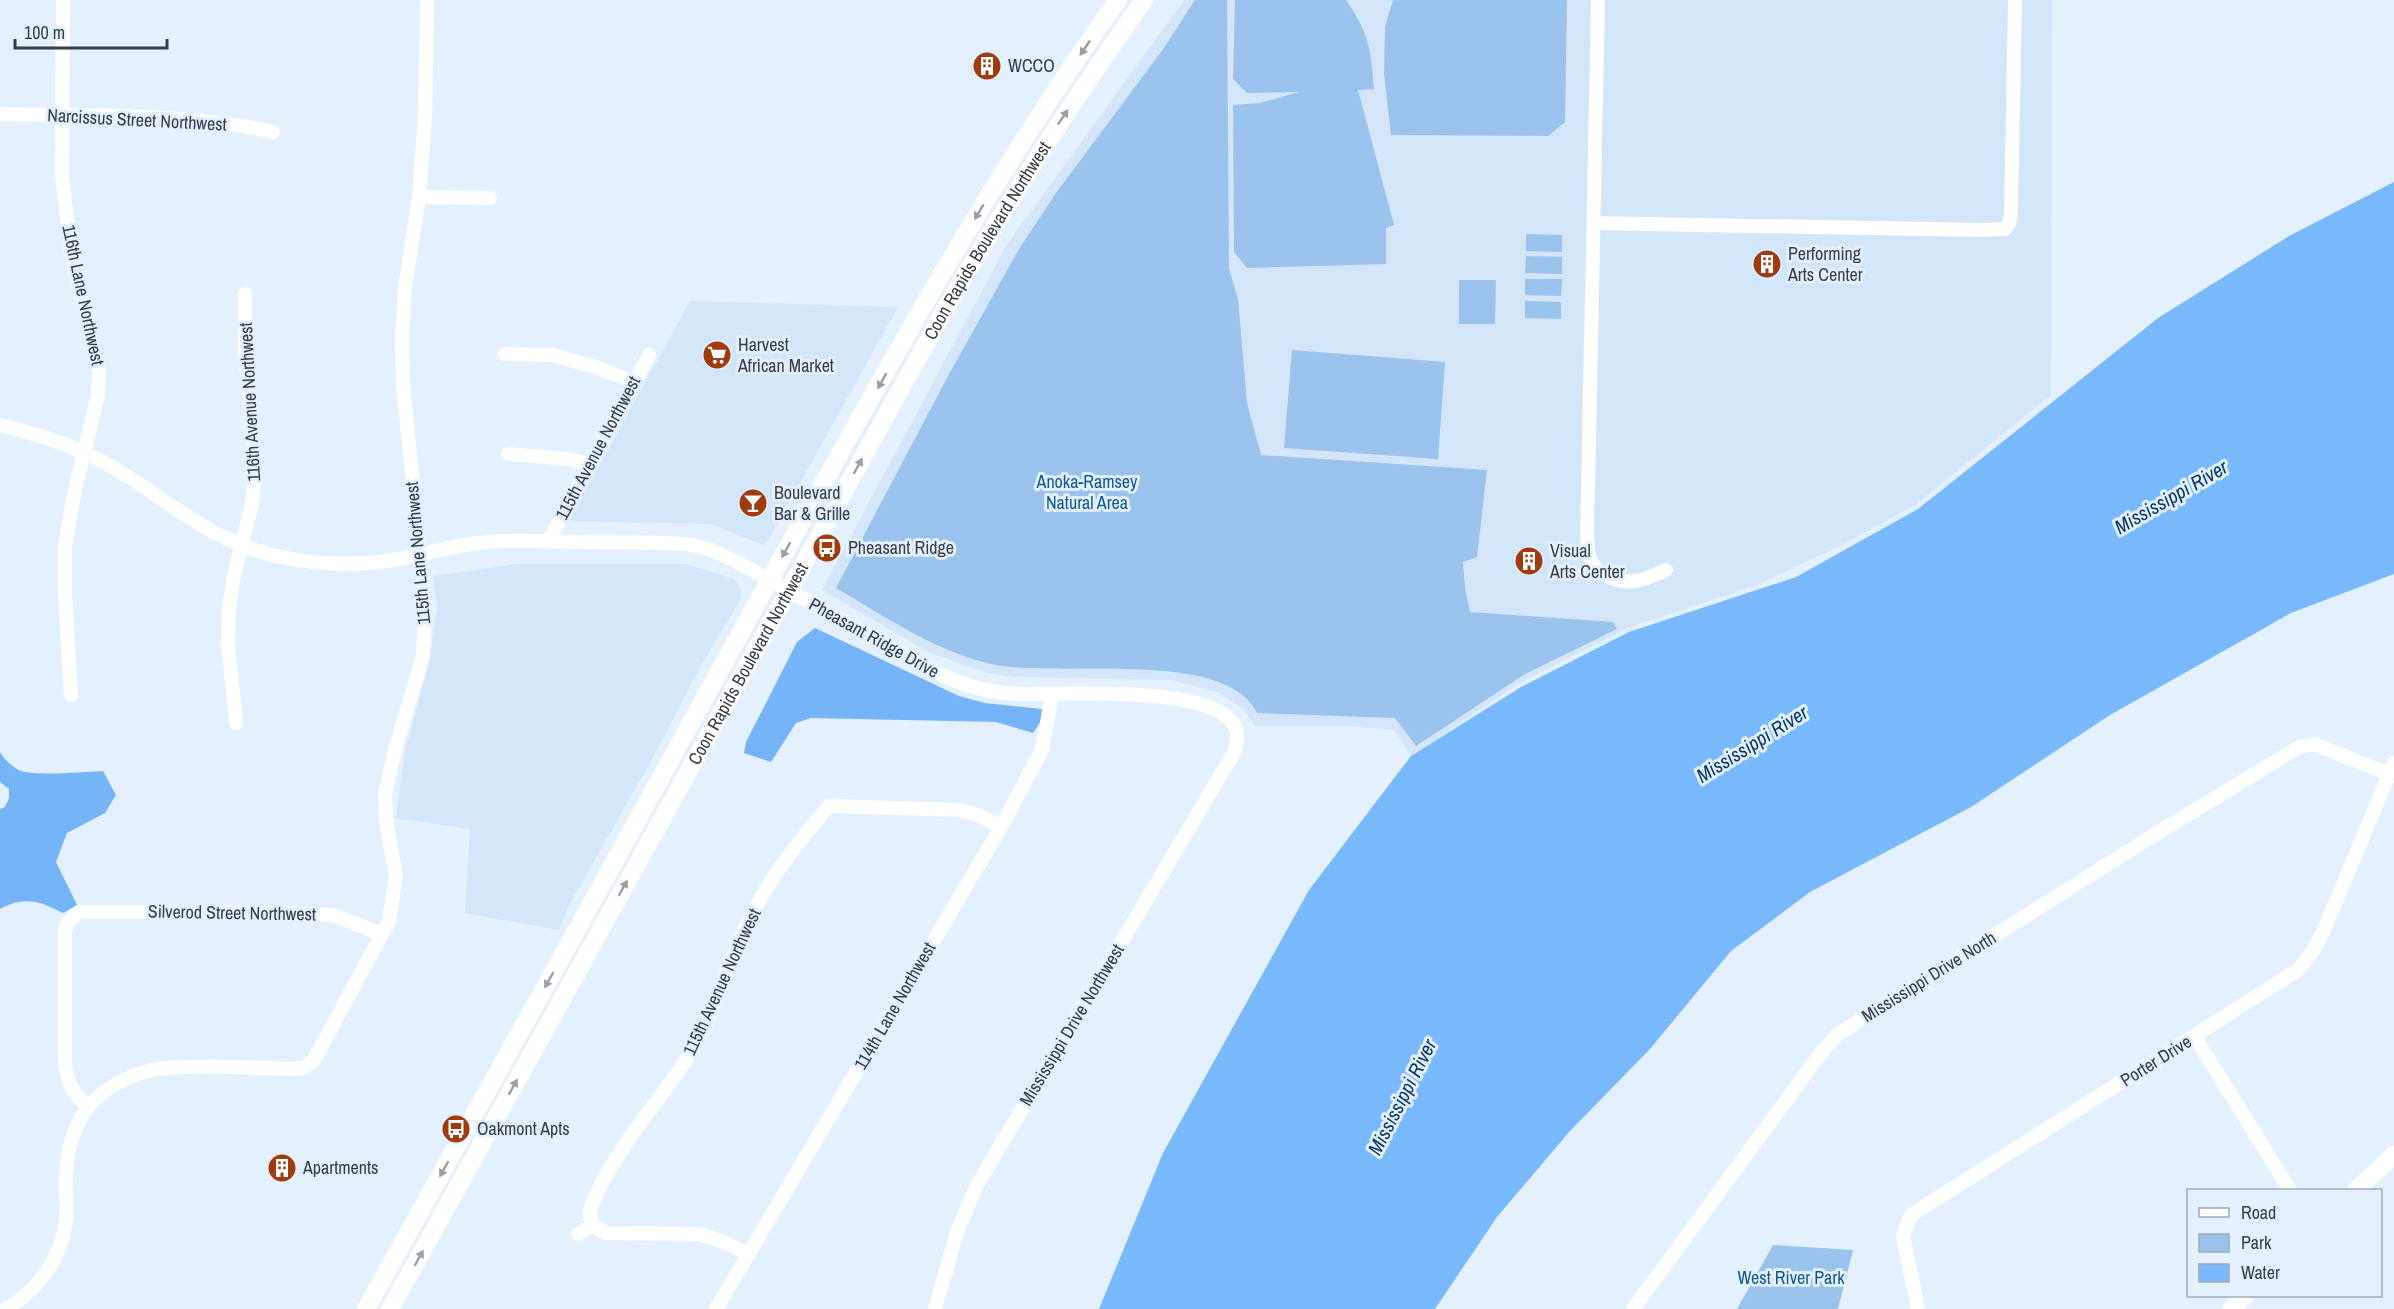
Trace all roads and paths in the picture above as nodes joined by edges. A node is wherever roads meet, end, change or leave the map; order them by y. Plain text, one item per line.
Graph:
1 (63, 0) edge
2 (427, 0) edge
3 (1118, 0) edge
4 (1144, 0) edge
5 (1598, 0) edge
6 (2015, 0) edge
7 (0, 114) edge
8 (62, 115) junction
9 (273, 132) dead end
10 (419, 196) junction
11 (490, 198) dead end
12 (1593, 223) junction
13 (245, 294) dead end
14 (504, 354) dead end
15 (650, 355) dead end
16 (633, 381) junction
17 (0, 425) edge
18 (84, 452) junction
19 (508, 454) dead end
20 (588, 464) junction
21 (548, 542) junction
22 (242, 545) junction
23 (419, 555) junction
24 (1666, 570) dead end
25 (770, 580) junction
26 (789, 590) junction
27 (71, 695) dead end
28 (1052, 695) junction
29 (236, 723) dead end
30 (1234, 751) joint
31 (2392, 771) edge
32 (1001, 827) junction
33 (382, 934) junction
34 (2194, 1036) junction
35 (87, 1106) junction
36 (2394, 1155) edge
37 (2289, 1189) edge
38 (2358, 1189) edge
39 (593, 1225) junction
40 (578, 1234) dead end
41 (747, 1254) junction
42 (2244, 1297) edge
43 (6, 1309) edge
44 (366, 1309) edge
45 (390, 1309) edge
46 (716, 1309) edge
47 (935, 1309) edge
48 (1633, 1309) edge
49 (1918, 1309) edge
50 (2231, 1309) edge

1 - 8 street, 116th Lane Northwest
2 - 10 street, 115th Lane Northwest
3 -> 25 main road, Coon Rapids Boulevard Northwest
26 -> 4 main road, Coon Rapids Boulevard Northwest
5 - 12 street
6 - 12 street
7 - 8 street, Narcissus Street Northwest
8 - 9 street, Narcissus Street Northwest
8 - 18 street, 116th Lane Northwest
10 - 11 street
10 - 23 street, 115th Lane Northwest
12 - 24 street
13 - 22 street, 116th Avenue Northwest
14 - 16 street
15 - 16 street, 115th Avenue Northwest
16 - 20 street, 115th Avenue Northwest
17 - 18 street, Pheasant Ridge Drive
18 - 22 street, Pheasant Ridge Drive
18 - 27 street, 116th Lane Northwest
19 - 20 street
20 - 21 street, 115th Avenue Northwest
21 - 23 street, Pheasant Ridge Drive
21 - 25 street, Pheasant Ridge Drive
22 - 23 street, Pheasant Ridge Drive
22 - 29 street, 116th Avenue Northwest
23 - 33 street, 115th Lane Northwest
25 - 26 street, Pheasant Ridge Drive
25 -> 44 main road, Coon Rapids Boulevard Northwest
26 - 28 street, Pheasant Ridge Drive
45 -> 26 main road, Coon Rapids Boulevard Northwest
28 - 30 street, Pheasant Ridge Drive
28 - 32 street, 114th Lane Northwest
30 - 47 street, Mississippi Drive Northwest
31 - 34 street, Porter Drive
31 - 48 street, Mississippi Drive North
32 - 39 street, 115th Avenue Northwest
32 - 41 street, 114th Lane Northwest
33 - 35 street, 115th Lane Northwest
33 - 35 street, Silverod Street Northwest
34 - 37 street
34 - 49 street, Porter Drive
35 - 43 street
36 - 38 main road
39 - 40 street
39 - 41 street
41 - 46 street, 114th Lane Northwest
42 - 50 main road

